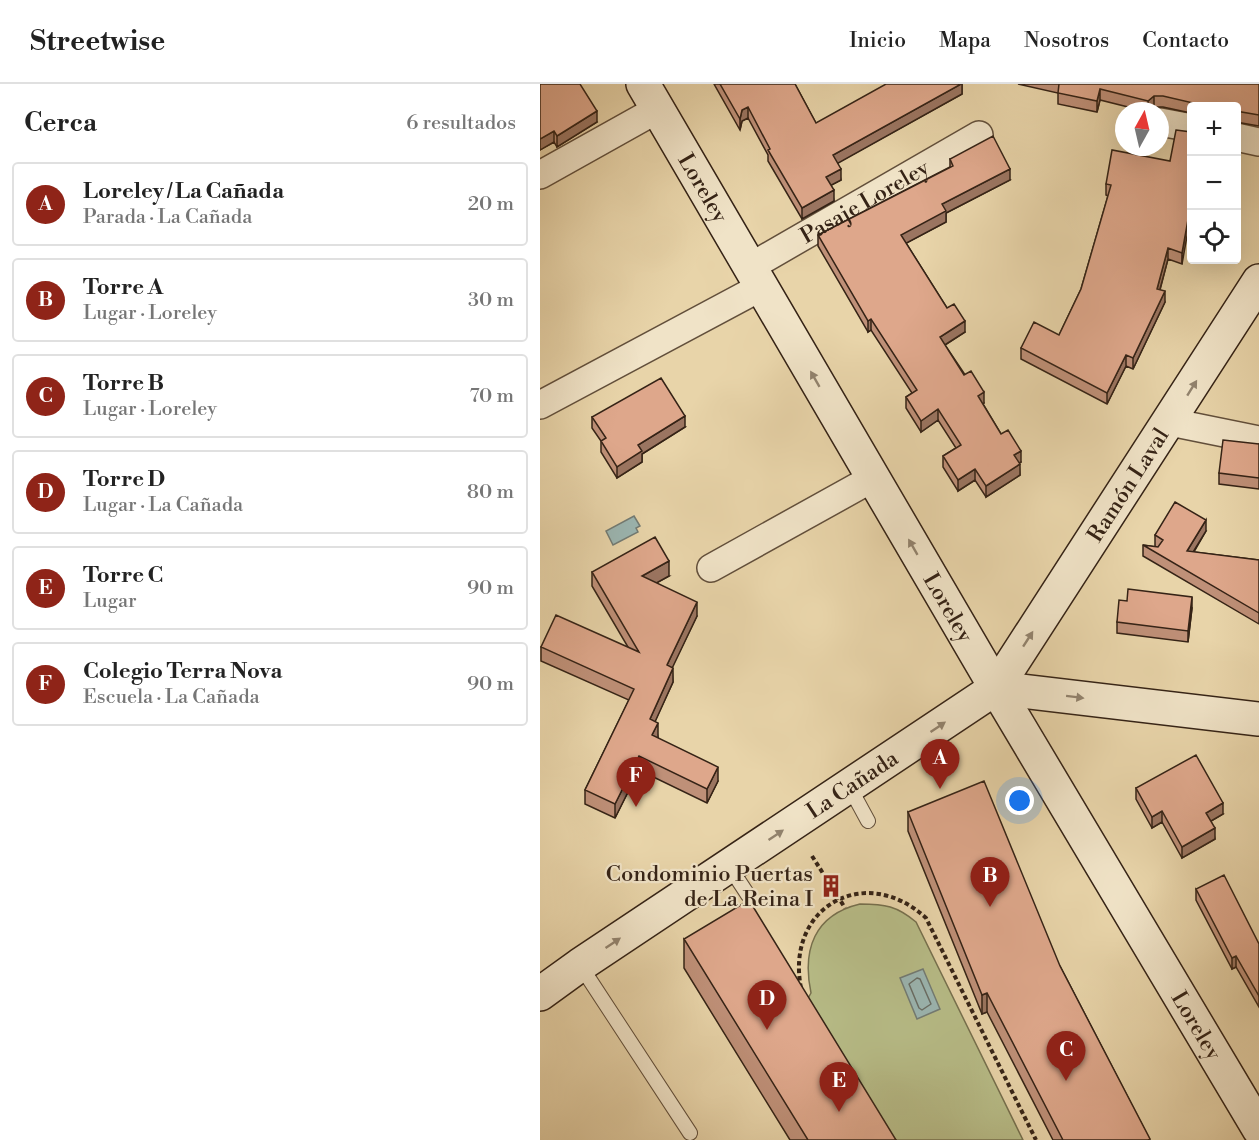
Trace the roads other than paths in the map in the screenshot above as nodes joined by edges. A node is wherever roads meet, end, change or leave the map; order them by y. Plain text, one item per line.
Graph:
1 (650, 96) edge
2 (1169, 124) edge
3 (1187, 127) edge
4 (979, 135) dead end
5 (1241, 138) edge
6 (1259, 142) edge
7 (540, 175) edge
8 (756, 277) junction
9 (1259, 281) edge
10 (540, 405) edge
11 (1170, 422) junction
12 (1259, 440) edge
13 (873, 478) junction
14 (711, 568) dead end
15 (996, 688) junction
16 (1259, 719) edge
17 (849, 786) junction
18 (868, 821) dead end
19 (729, 866) junction
20 (748, 895) dead end
21 (580, 964) junction
22 (542, 990) edge
23 (1259, 1129) edge
24 (690, 1133) dead end

1 - 7 street
1 - 8 street, Loreley
2 - 3 street
4 - 8 street, Pasaje Loreley
5 - 6 street
8 - 10 street, Pasaje Loreley
13 -> 8 street, Loreley
11 -> 9 street, Ramón Laval
11 - 12 street
15 -> 11 street, Ramón Laval
13 - 14 street
15 -> 13 street, Loreley
15 -> 16 street
17 -> 15 street, La Cañada
15 - 23 street, Loreley
17 - 18 lane
19 -> 17 street, La Cañada
19 - 20 lane
21 -> 19 street, La Cañada
21 - 22 street, La Cañada
21 - 24 lane

